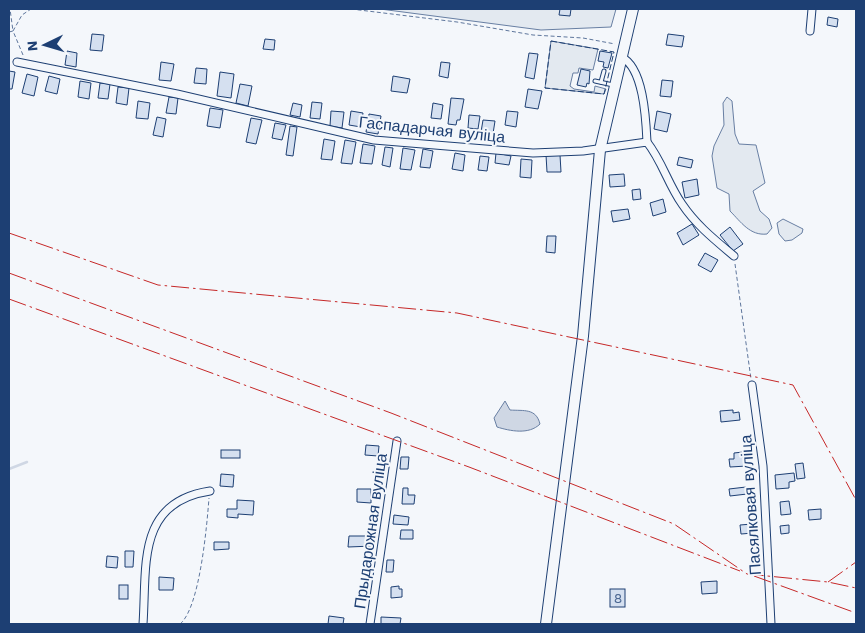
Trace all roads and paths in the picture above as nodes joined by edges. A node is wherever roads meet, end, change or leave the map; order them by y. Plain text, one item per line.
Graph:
1 (10, 9) edge
2 (31, 9) edge
3 (351, 9) edge
4 (633, 9) edge
5 (812, 9) edge
6 (12, 30) junction
7 (810, 31) dead end
8 (9, 32) edge
9 (622, 52) junction
10 (17, 62) dead end
11 (26, 63) junction
12 (604, 70) dead end
13 (595, 81) dead end
14 (601, 82) junction
15 (614, 85) junction
16 (647, 142) junction
17 (600, 150) junction
18 (734, 256) joint
19 (752, 384) joint
20 (398, 441) dead end
21 (210, 491) joint
22 (143, 624) edge
23 (180, 624) edge
24 (370, 624) edge
25 (546, 624) edge
26 (771, 624) edge

1 - 6 path
2 - 6 path
3 - 9 path
4 - 9 street
5 - 7 street
6 - 8 path
6 - 11 path
9 - 15 street
9 - 16 street
10 - 11 street, Гаспадарчая вуліца
11 - 17 street, Гаспадарчая вуліца
12 - 14 lane
13 - 14 lane
14 - 15 lane
15 - 17 street
16 - 17 street, Гаспадарчая вуліца
16 - 18 street
17 - 25 street
18 - 19 path
19 - 26 street, Пасялковая вуліца
20 - 24 street, Прыдарожная вуліца
21 - 22 street
21 - 23 path

